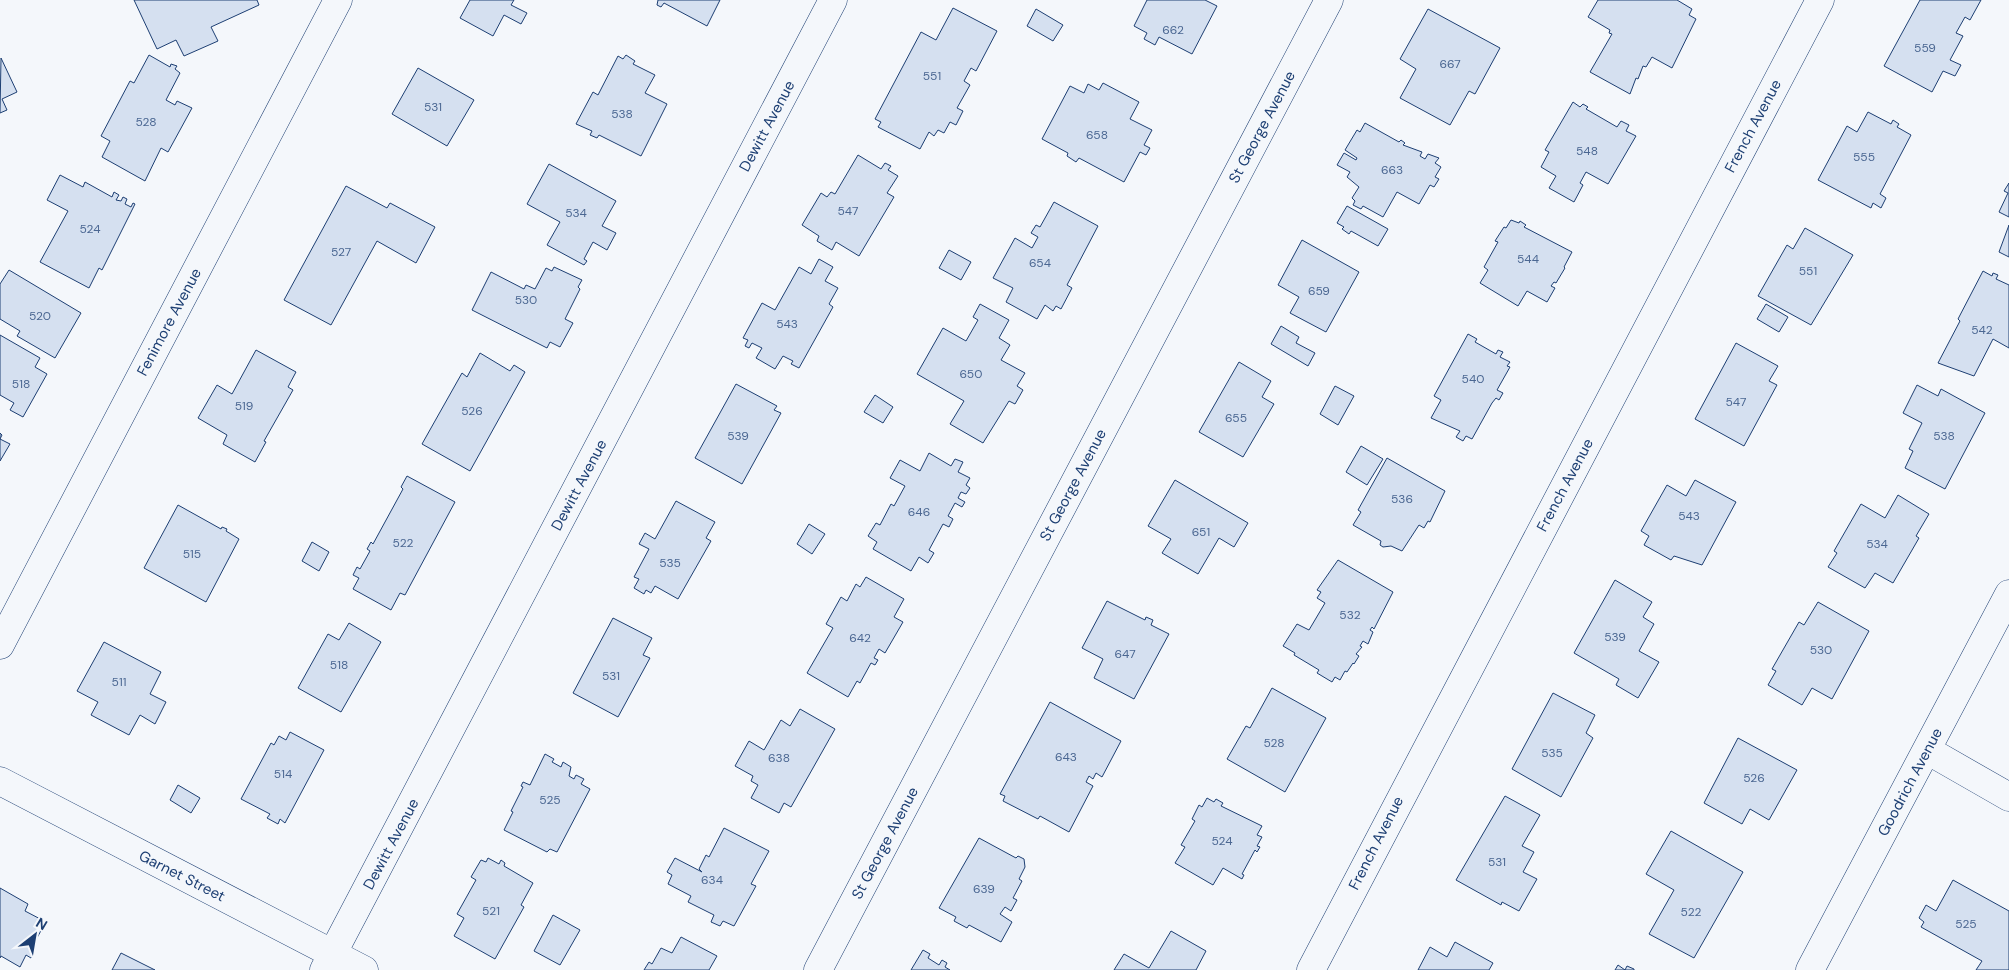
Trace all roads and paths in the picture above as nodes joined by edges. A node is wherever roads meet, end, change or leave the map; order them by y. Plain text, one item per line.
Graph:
1 (338, 0) edge
2 (833, 0) edge
3 (1328, 0) edge
4 (1820, 0) edge
5 (2009, 594) edge
6 (0, 644) edge
7 (1928, 750) junction
8 (0, 781) edge
9 (2009, 797) edge
10 (329, 962) edge
11 (364, 970) edge
12 (818, 970) edge
13 (1311, 970) edge
14 (1810, 970) edge

1 - 6 street, Fenimore Avenue
2 - 10 street, Dewitt Avenue
3 - 12 street, St George Avenue
4 - 13 street, French Avenue
5 - 7 street, Goodrich Avenue
7 - 9 street
7 - 14 street, Goodrich Avenue
8 - 10 street, Garnet Street
10 - 11 street, Garnet Street

